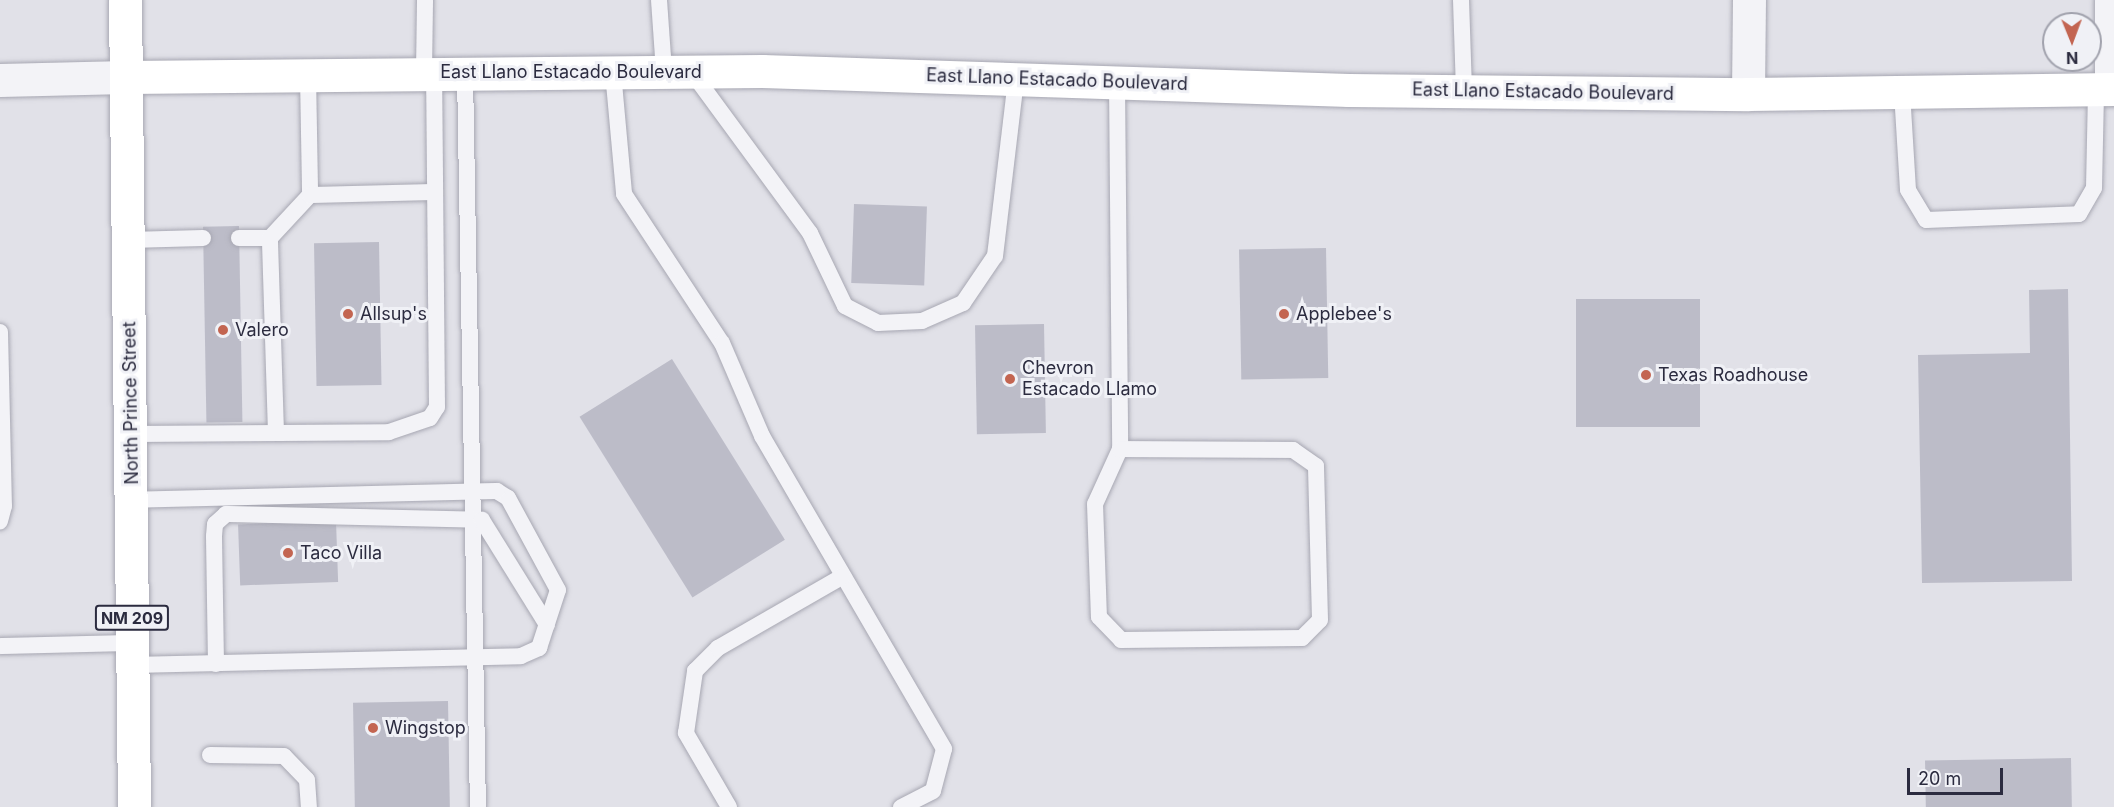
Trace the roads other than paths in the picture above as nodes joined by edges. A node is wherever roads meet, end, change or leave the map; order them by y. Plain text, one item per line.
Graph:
1 (124, 0) edge
2 (425, 0) edge
3 (659, 0) edge
4 (1461, 0) edge
5 (1749, 0) edge
6 (2111, 0) edge
7 (678, 71) junction
8 (614, 72) junction
9 (441, 73) junction
10 (309, 75) junction
11 (126, 77) junction
12 (1016, 79) junction
13 (0, 80) edge
14 (1117, 82) junction
15 (2107, 89) edge
16 (1464, 91) junction
17 (1902, 92) junction
18 (1748, 94) junction
19 (435, 192) junction
20 (310, 195) junction
21 (203, 238) dead end
22 (239, 238) dead end
23 (270, 238) junction
24 (129, 240) junction
25 (0, 332) edge
26 (276, 433) junction
27 (132, 434) junction
28 (1120, 449) junction
29 (472, 489) junction
30 (132, 500) junction
31 (473, 518) junction
32 (0, 521) edge
33 (843, 576) junction
34 (547, 625) junction
35 (0, 646) edge
36 (132, 654) junction
37 (475, 661) junction
38 (216, 664) junction
39 (210, 755) dead end
40 (134, 807) edge
41 (309, 807) edge
42 (478, 807) edge
43 (729, 807) edge
44 (901, 807) edge

1 - 11 main road, North Prince Street / NM 209
2 - 9 lane
3 - 7 lane
4 - 16 lane
5 - 18 street
6 - 15 street
7 - 8 main road, East Llano Estacado Boulevard
7 - 12 main road, East Llano Estacado Boulevard
7 - 12 lane
8 - 9 main road, East Llano Estacado Boulevard
8 - 33 lane
9 - 10 main road, East Llano Estacado Boulevard
9 - 19 lane
9 - 29 lane
10 - 11 main road, East Llano Estacado Boulevard
10 - 20 lane
11 - 13 street, East Llano Estacado Boulevard
11 - 24 main road, North Prince Street / NM 209
12 - 14 main road, East Llano Estacado Boulevard
14 - 16 main road, East Llano Estacado Boulevard
14 - 28 lane
15 - 17 main road, East Llano Estacado Boulevard
15 - 17 lane
16 - 18 main road, East Llano Estacado Boulevard
17 - 18 main road, East Llano Estacado Boulevard
19 - 20 lane
19 - 26 lane
20 - 23 lane
21 - 24 lane
22 - 23 lane
23 - 26 lane
24 - 27 main road, North Prince Street / NM 209
25 - 32 lane
26 - 27 lane
27 - 30 main road, North Prince Street / NM 209
28 - 28 lane
29 - 30 lane
29 - 31 lane
29 - 34 lane
30 - 36 main road, North Prince Street / NM 209
31 - 34 lane
31 - 37 lane
31 - 38 lane
33 - 43 lane
33 - 44 lane
34 - 37 lane
35 - 36 lane
36 - 38 lane
36 - 40 main road, North Prince Street / NM 209
37 - 38 lane
37 - 42 lane
39 - 41 lane

